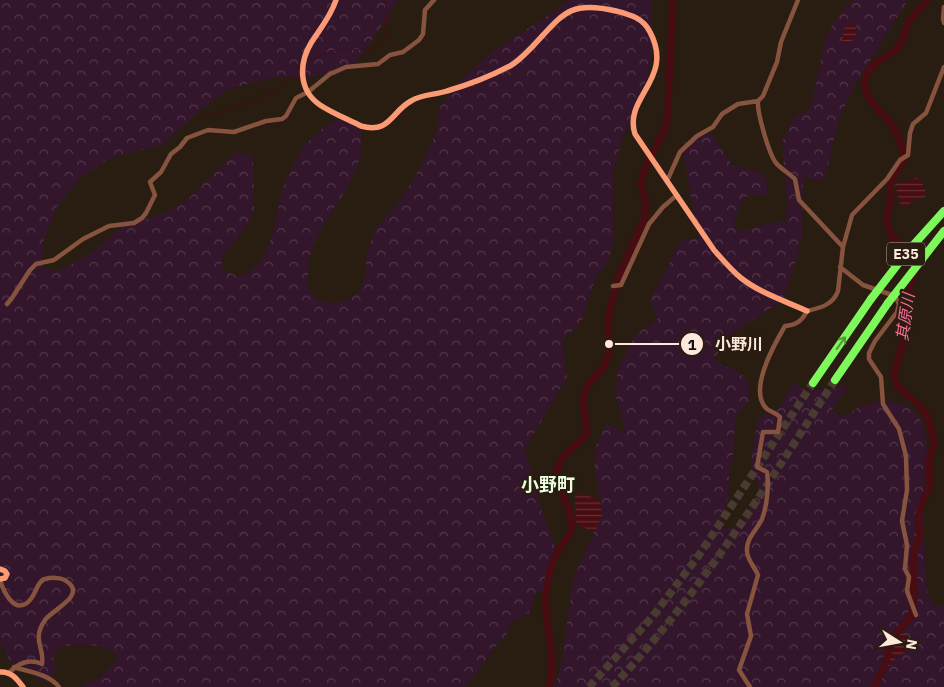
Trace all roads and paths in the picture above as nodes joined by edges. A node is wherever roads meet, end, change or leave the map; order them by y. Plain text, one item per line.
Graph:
1 (336, 0) edge
2 (434, 0) edge
3 (798, 0) edge
4 (944, 7) edge
5 (944, 23) edge
6 (944, 67) edge
7 (308, 92) junction
8 (758, 101) junction
9 (667, 181) junction
10 (677, 195) junction
11 (944, 211) edge
12 (944, 231) edge
13 (843, 247) junction
14 (840, 268) junction
15 (613, 286) dead end
16 (7, 304) dead end
17 (807, 311) junction
18 (835, 380) tunnel mouth
19 (814, 383) tunnel mouth
20 (0, 569) edge
21 (0, 580) edge
22 (916, 615) dead end
23 (14, 667) junction
24 (0, 672) edge
25 (8, 672) junction
26 (23, 687) edge
27 (59, 687) edge
28 (750, 687) edge

1 - 7 street
2 - 7 street
3 - 8 street
4 - 5 street
6 - 13 street
7 - 9 street
7 - 16 street
8 - 9 street
8 - 13 street
9 - 10 street
10 - 15 street
10 - 17 street
19 -> 11 highway, E35, bridge
12 - 18 highway, E35, bridge
13 - 14 street
14 - 17 street
14 - 22 street
17 - 28 street
20 - 21 street
21 - 23 street
23 - 25 street
23 - 27 street
24 - 25 street
25 - 26 street

